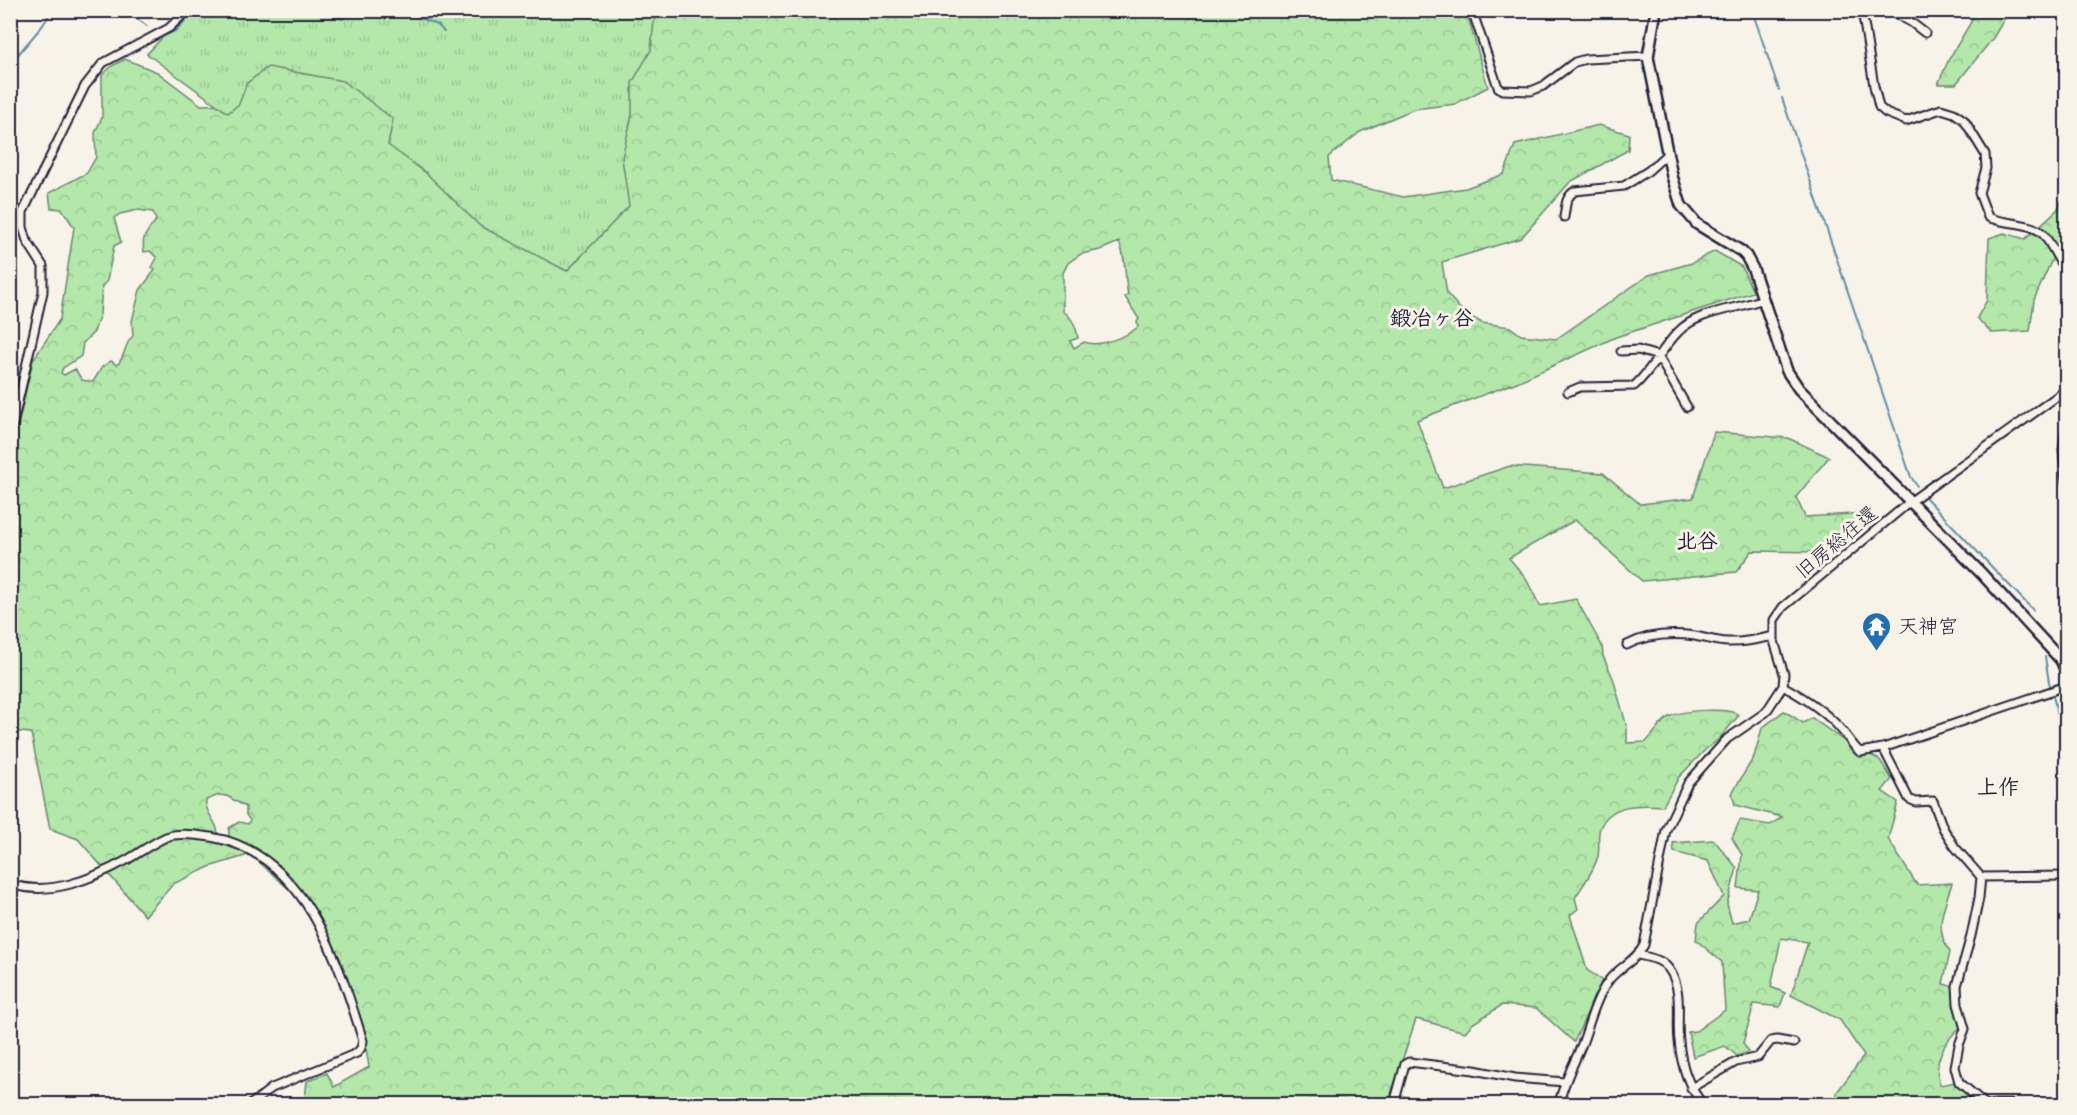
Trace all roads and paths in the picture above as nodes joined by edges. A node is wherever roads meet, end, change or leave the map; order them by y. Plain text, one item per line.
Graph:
1 (188, 10) edge
2 (1472, 10) edge
3 (1656, 10) edge
4 (1862, 10) edge
5 (1889, 10) edge
6 (1925, 33) dead end
7 (1649, 56) junction
8 (1668, 153) junction
9 (1564, 217) dead end
10 (2067, 269) edge
11 (1763, 299) junction
12 (1621, 351) dead end
13 (1658, 356) junction
14 (2067, 362) edge
15 (2066, 391) edge
16 (1568, 392) dead end
17 (2067, 401) edge
18 (1687, 407) dead end
19 (2067, 428) edge
20 (10, 437) edge
21 (2067, 481) edge
22 (1911, 501) junction
23 (1774, 636) junction
24 (1627, 645) dead end
25 (2064, 658) edge
26 (2067, 671) edge
27 (1783, 686) junction
28 (2067, 686) edge
29 (1883, 748) junction
30 (2067, 876) edge
31 (1981, 877) junction
32 (10, 884) edge
33 (1639, 955) junction
34 (1794, 1043) dead end
35 (1565, 1082) junction
36 (1691, 1088) junction
37 (251, 1104) edge
38 (1394, 1104) edge
39 (1559, 1104) edge
40 (1703, 1104) edge
41 (1985, 1104) edge
42 (1994, 1104) edge
43 (2011, 1104) edge

1 - 20 street
2 - 7 street
3 - 7 street
4 - 10 street
5 - 6 street
7 - 8 street
8 - 9 street
8 - 11 street
11 - 13 street
11 - 22 street
12 - 13 street
13 - 16 street
13 - 18 street
14 - 15 street
15 - 17 street
15 - 22 street, 旧房総往還
19 - 21 street
22 - 23 street, 旧房総往還
22 - 25 street
23 - 24 street
23 - 27 street
25 - 26 street
27 - 29 street
27 - 33 street
28 - 29 street
29 - 31 street
30 - 31 street
31 - 41 street
32 - 37 street
33 - 35 street
33 - 36 street
34 - 36 street
35 - 38 street
35 - 39 street
36 - 40 street
42 - 43 street

